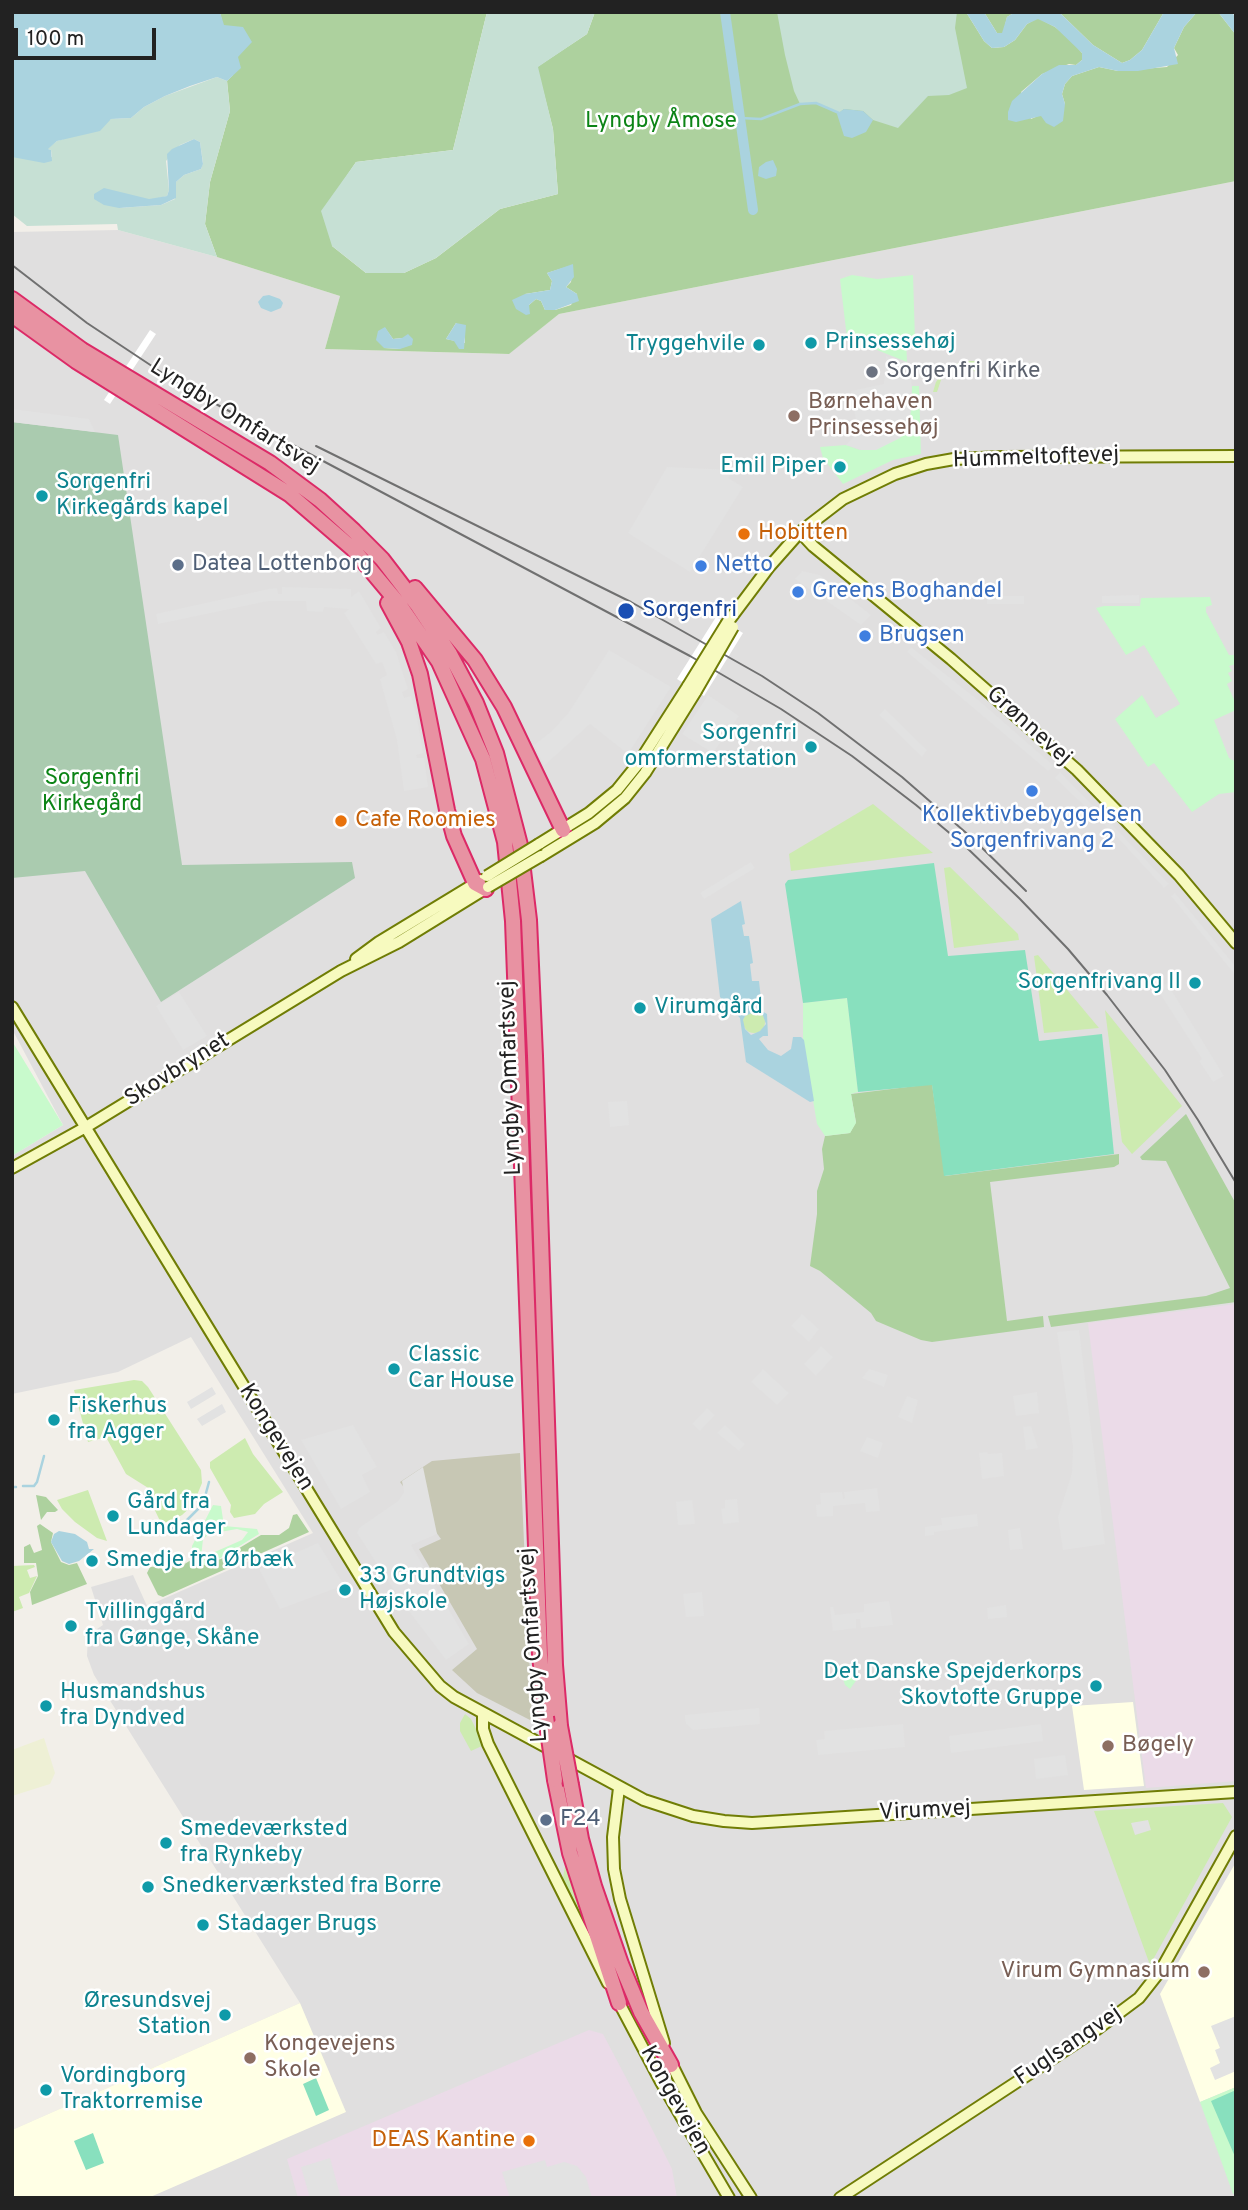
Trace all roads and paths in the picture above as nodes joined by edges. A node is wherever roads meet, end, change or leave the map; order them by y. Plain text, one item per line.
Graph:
1 (12, 299) edge
2 (12, 315) edge
3 (1236, 456) edge
4 (800, 532) junction
5 (353, 549) junction
6 (382, 559) junction
7 (692, 688) junction
8 (563, 830) junction
9 (540, 850) junction
10 (484, 884) junction
11 (1236, 943) edge
12 (12, 1007) edge
13 (86, 1127) junction
14 (12, 1168) edge
15 (483, 1715) junction
16 (619, 1788) junction
17 (1236, 1792) edge
18 (1236, 1836) edge
19 (619, 2003) junction
20 (671, 2064) junction
21 (729, 2198) edge
22 (751, 2198) edge
23 (840, 2198) edge

1 - 6 highway, Lyngby Omfartsvej
2 - 5 highway, Lyngby Omfartsvej
3 - 4 street, Hummeltoftevej
4 - 7 street, Hummeltoftevej, bridge
4 - 11 street, Grønnevej
5 - 10 highway
5 - 19 highway, Lyngby Omfartsvej, bridge
6 - 8 highway
6 - 20 highway, Lyngby Omfartsvej, bridge
7 - 8 street, Hummeltoftevej
7 - 9 street, Hummeltoftevej
8 - 9 street, Hummeltoftevej
9 - 10 street, Skovbrynet, bridge
10 - 13 street, Skovbrynet
12 - 13 street, Kongevejen
13 - 14 street, Skovbrynet
13 - 15 street, Kongevejen
15 - 16 street, Kongevejen
15 - 19 street, Kongevejen
16 - 17 street, Virumvej
16 - 20 street, Kongevejen
18 - 23 street, Fuglsangvej
19 - 21 street, Kongevejen
20 - 22 street, Kongevejen

